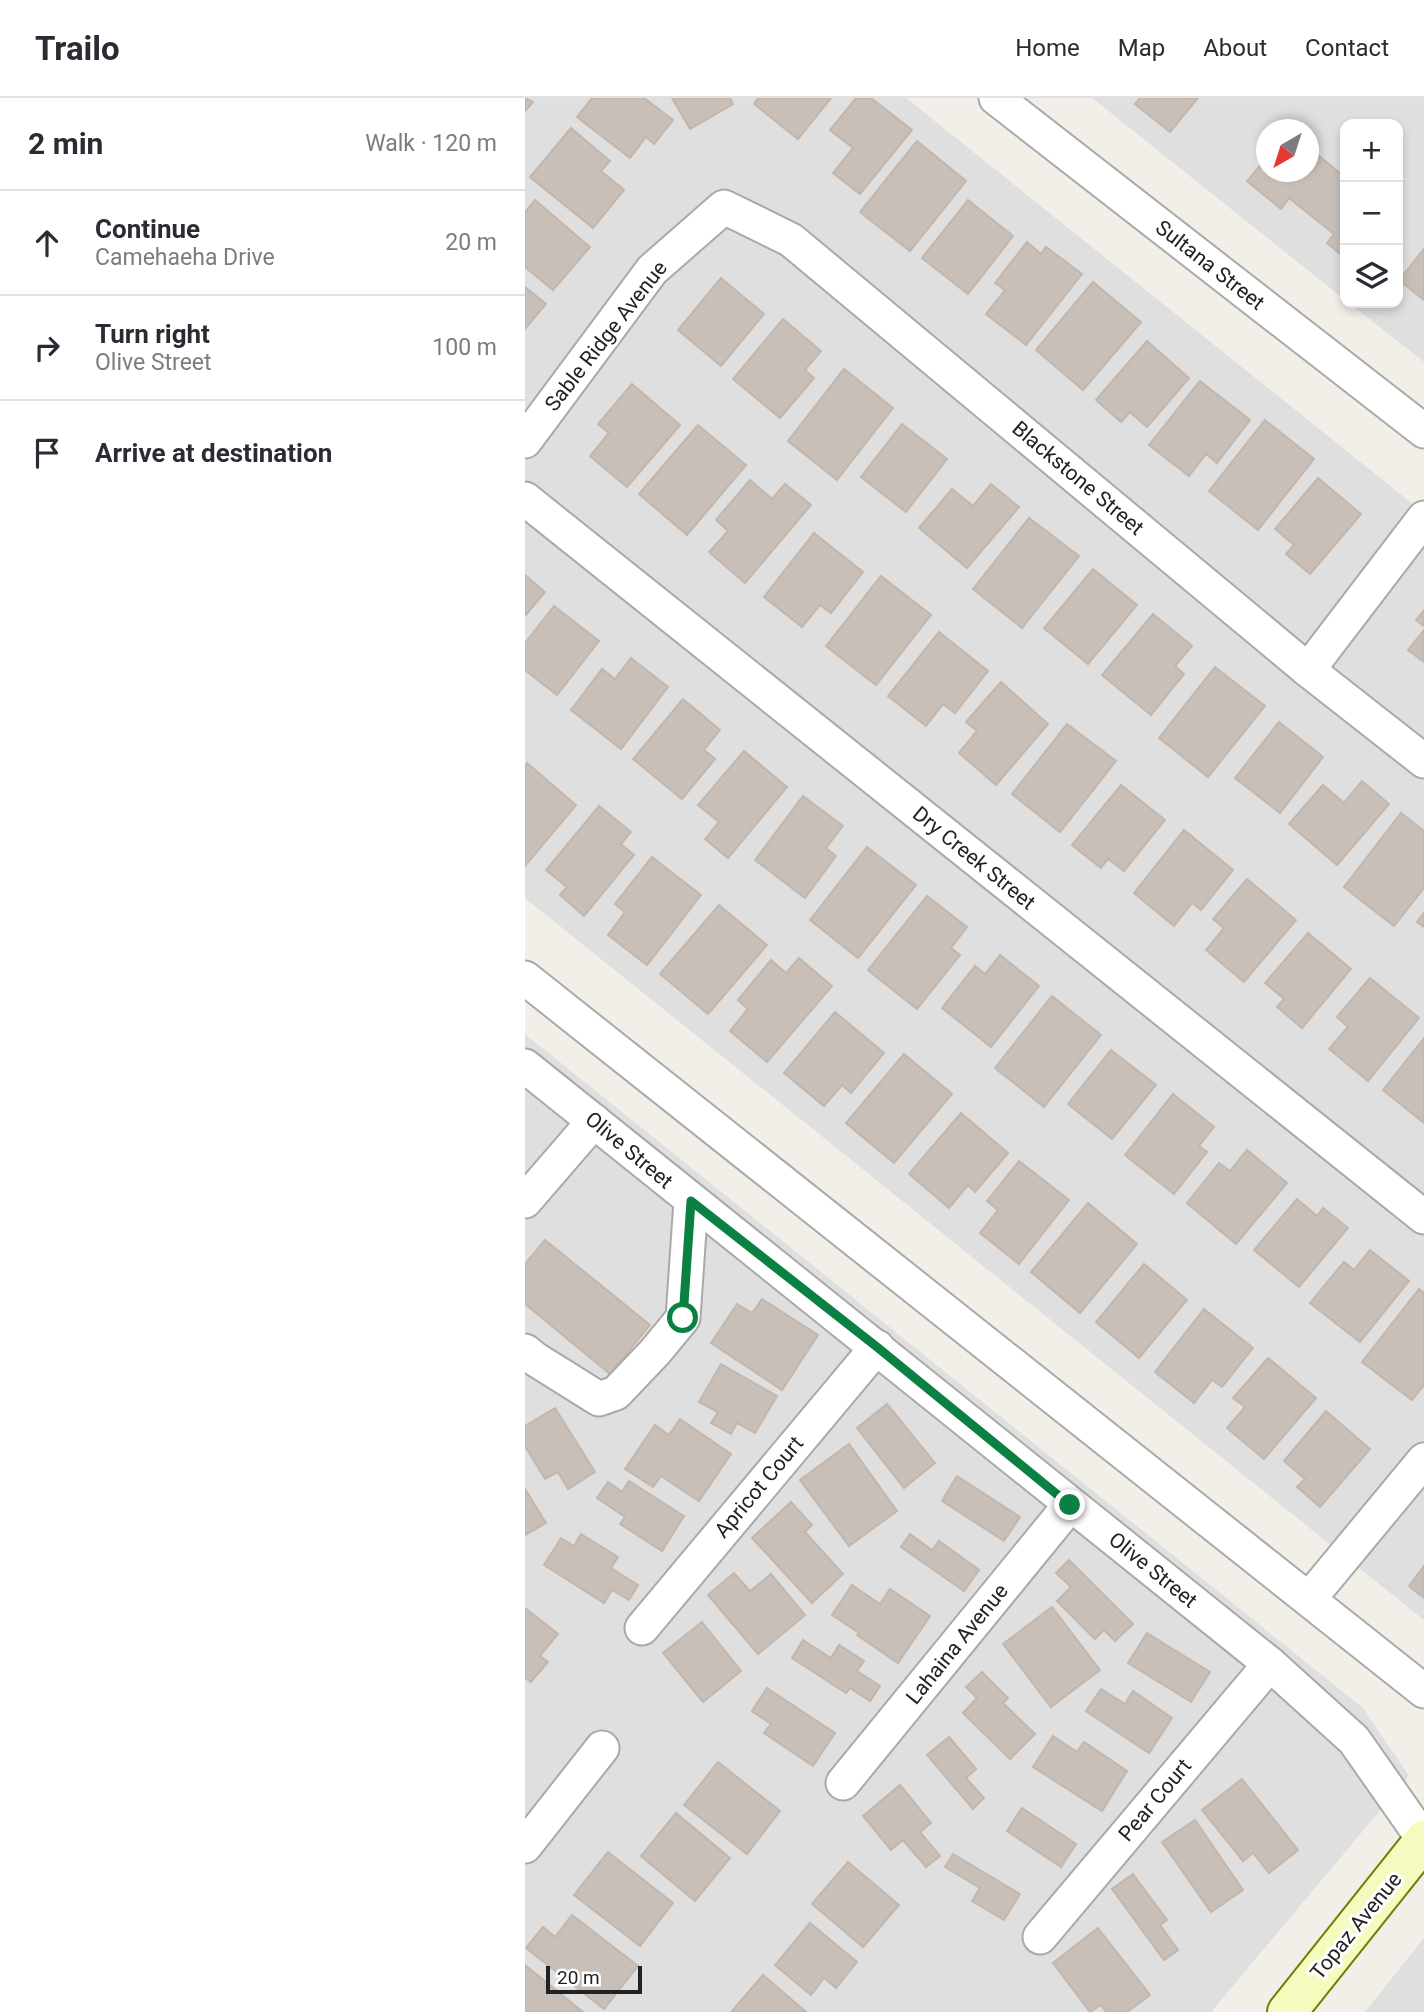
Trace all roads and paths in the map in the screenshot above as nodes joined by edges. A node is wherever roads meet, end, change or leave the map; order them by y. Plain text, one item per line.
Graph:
1 (996, 98) edge
2 (725, 207) joint
3 (1424, 431) edge
4 (525, 441) edge
5 (525, 499) edge
6 (1424, 518) edge
7 (1308, 670) junction
8 (1424, 761) edge
9 (525, 978) edge
10 (525, 1066) edge
11 (594, 1121) junction
12 (525, 1201) edge
13 (691, 1201) junction
14 (1424, 1217) edge
15 (877, 1347) junction
16 (528, 1360) edge
17 (1424, 1460) edge
18 (1070, 1505) junction
19 (1309, 1599) junction
20 (642, 1628) dead end
21 (1270, 1664) junction
22 (1424, 1690) edge
23 (602, 1748) dead end
24 (843, 1783) dead end
25 (1424, 1840) edge
26 (525, 1846) edge
27 (1040, 1937) dead end
28 (1287, 2012) edge

1 - 3 street, Sultana Street
2 - 4 street, Sable Ridge Avenue
2 - 7 street, Blackstone Street
5 - 14 street, Dry Creek Street
6 - 7 street
7 - 8 street, Blackstone Street
9 - 19 street
10 - 11 street, Olive Street
11 - 12 street
11 - 13 street, Olive Street
13 - 15 street, Olive Street
13 - 16 street
15 - 18 street, Olive Street
15 - 20 street, Apricot Court
17 - 19 street
18 - 21 street, Olive Street
18 - 24 street, Lahaina Avenue
19 - 22 street
21 - 25 street, Olive Street
21 - 27 street, Pear Court
23 - 26 street
25 - 28 street, Topaz Avenue

